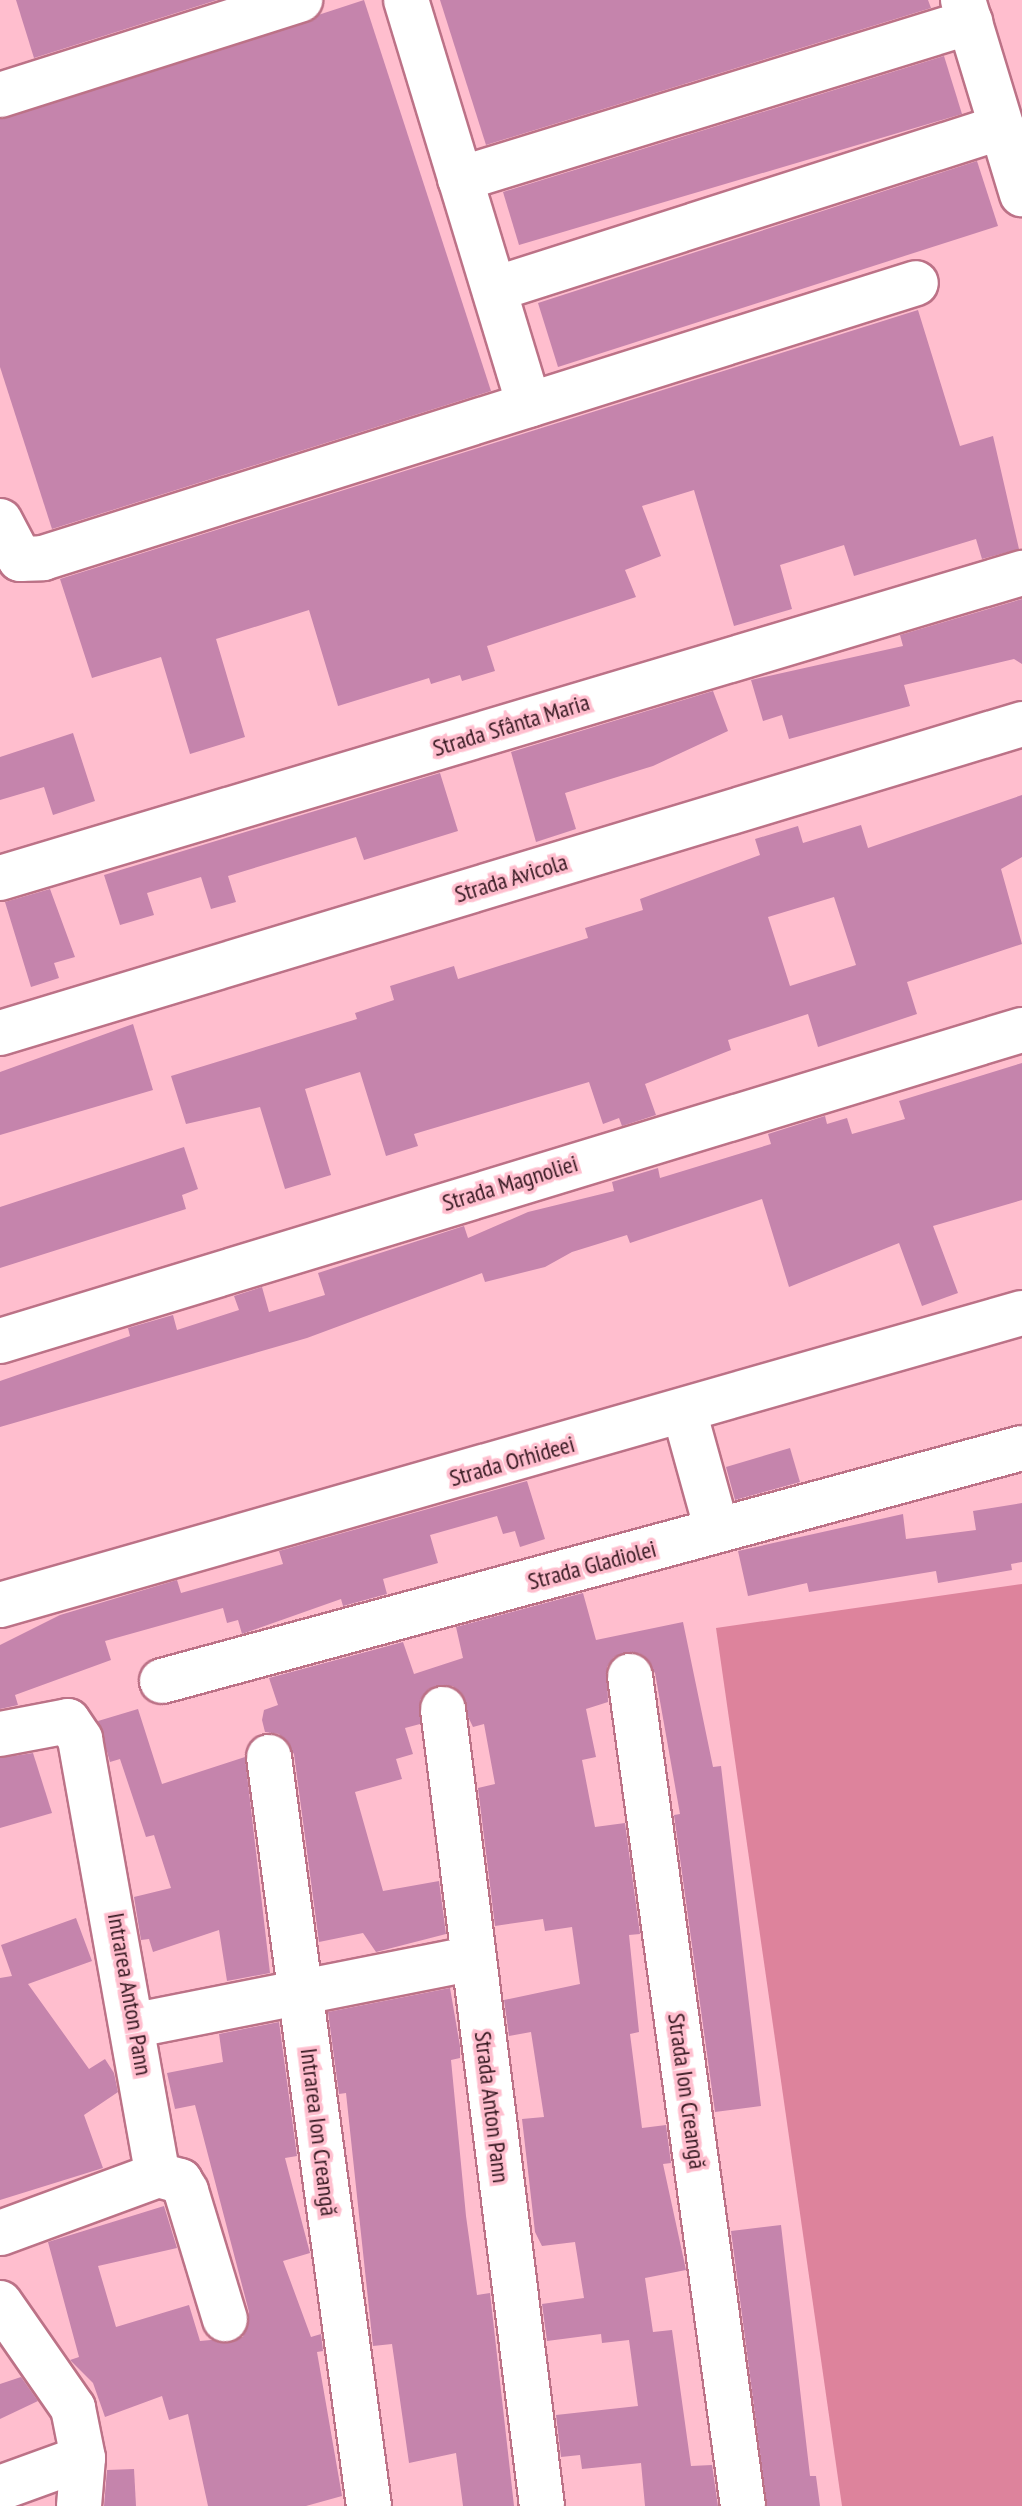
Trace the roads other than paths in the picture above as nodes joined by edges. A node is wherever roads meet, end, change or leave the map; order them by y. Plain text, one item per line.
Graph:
1 (300, 0) edge
2 (406, 0) edge
3 (967, 11) edge
4 (0, 95) edge
5 (1002, 127) junction
6 (460, 179) junction
7 (1022, 194) edge
8 (916, 283) dead end
9 (495, 289) junction
10 (529, 405) junction
11 (0, 521) edge
12 (1022, 573) edge
13 (1022, 724) edge
14 (0, 878) edge
15 (1022, 1030) edge
16 (0, 1033) edge
17 (1022, 1313) edge
18 (0, 1341) edge
19 (684, 1411) junction
20 (1022, 1448) edge
21 (717, 1530) junction
22 (0, 1605) edge
23 (630, 1676) dead end
24 (162, 1681) dead end
25 (443, 1709) dead end
26 (0, 1734) edge
27 (269, 1757) dead end
28 (473, 1958) junction
29 (301, 1992) junction
30 (136, 2025) junction
31 (158, 2175) junction
32 (0, 2233) edge
33 (0, 2303) edge
34 (225, 2319) dead end
35 (83, 2458) junction
36 (0, 2488) edge
37 (79, 2506) edge
38 (369, 2506) edge
39 (542, 2506) edge
40 (743, 2506) edge

1 - 4 street
2 - 6 street
3 - 5 street
3 - 6 street
5 - 7 street
5 - 9 street
6 - 9 street
8 - 10 street
9 - 10 street
10 - 11 street
12 - 14 street, Strada Sfânta Maria
13 - 16 street, Strada Avicola
15 - 18 street, Strada Magnoliei
17 - 19 street, Strada Orhideei
19 - 21 street
19 - 22 street, Strada Orhideei
20 - 21 street, Strada Gladiolei
21 - 24 street, Strada Gladiolei
23 - 40 street, Strada Ion Creangă
25 - 28 street, Strada Anton Pann
26 - 30 street, Intrarea Anton Pann
27 - 29 street, Intrarea Ion Creangă
28 - 29 street
28 - 39 street, Strada Anton Pann
29 - 30 street
29 - 38 street, Intrarea Ion Creangă
30 - 31 street, Intrarea Anton Pann
31 - 32 street
31 - 34 street
33 - 35 street
35 - 36 street
35 - 37 street

